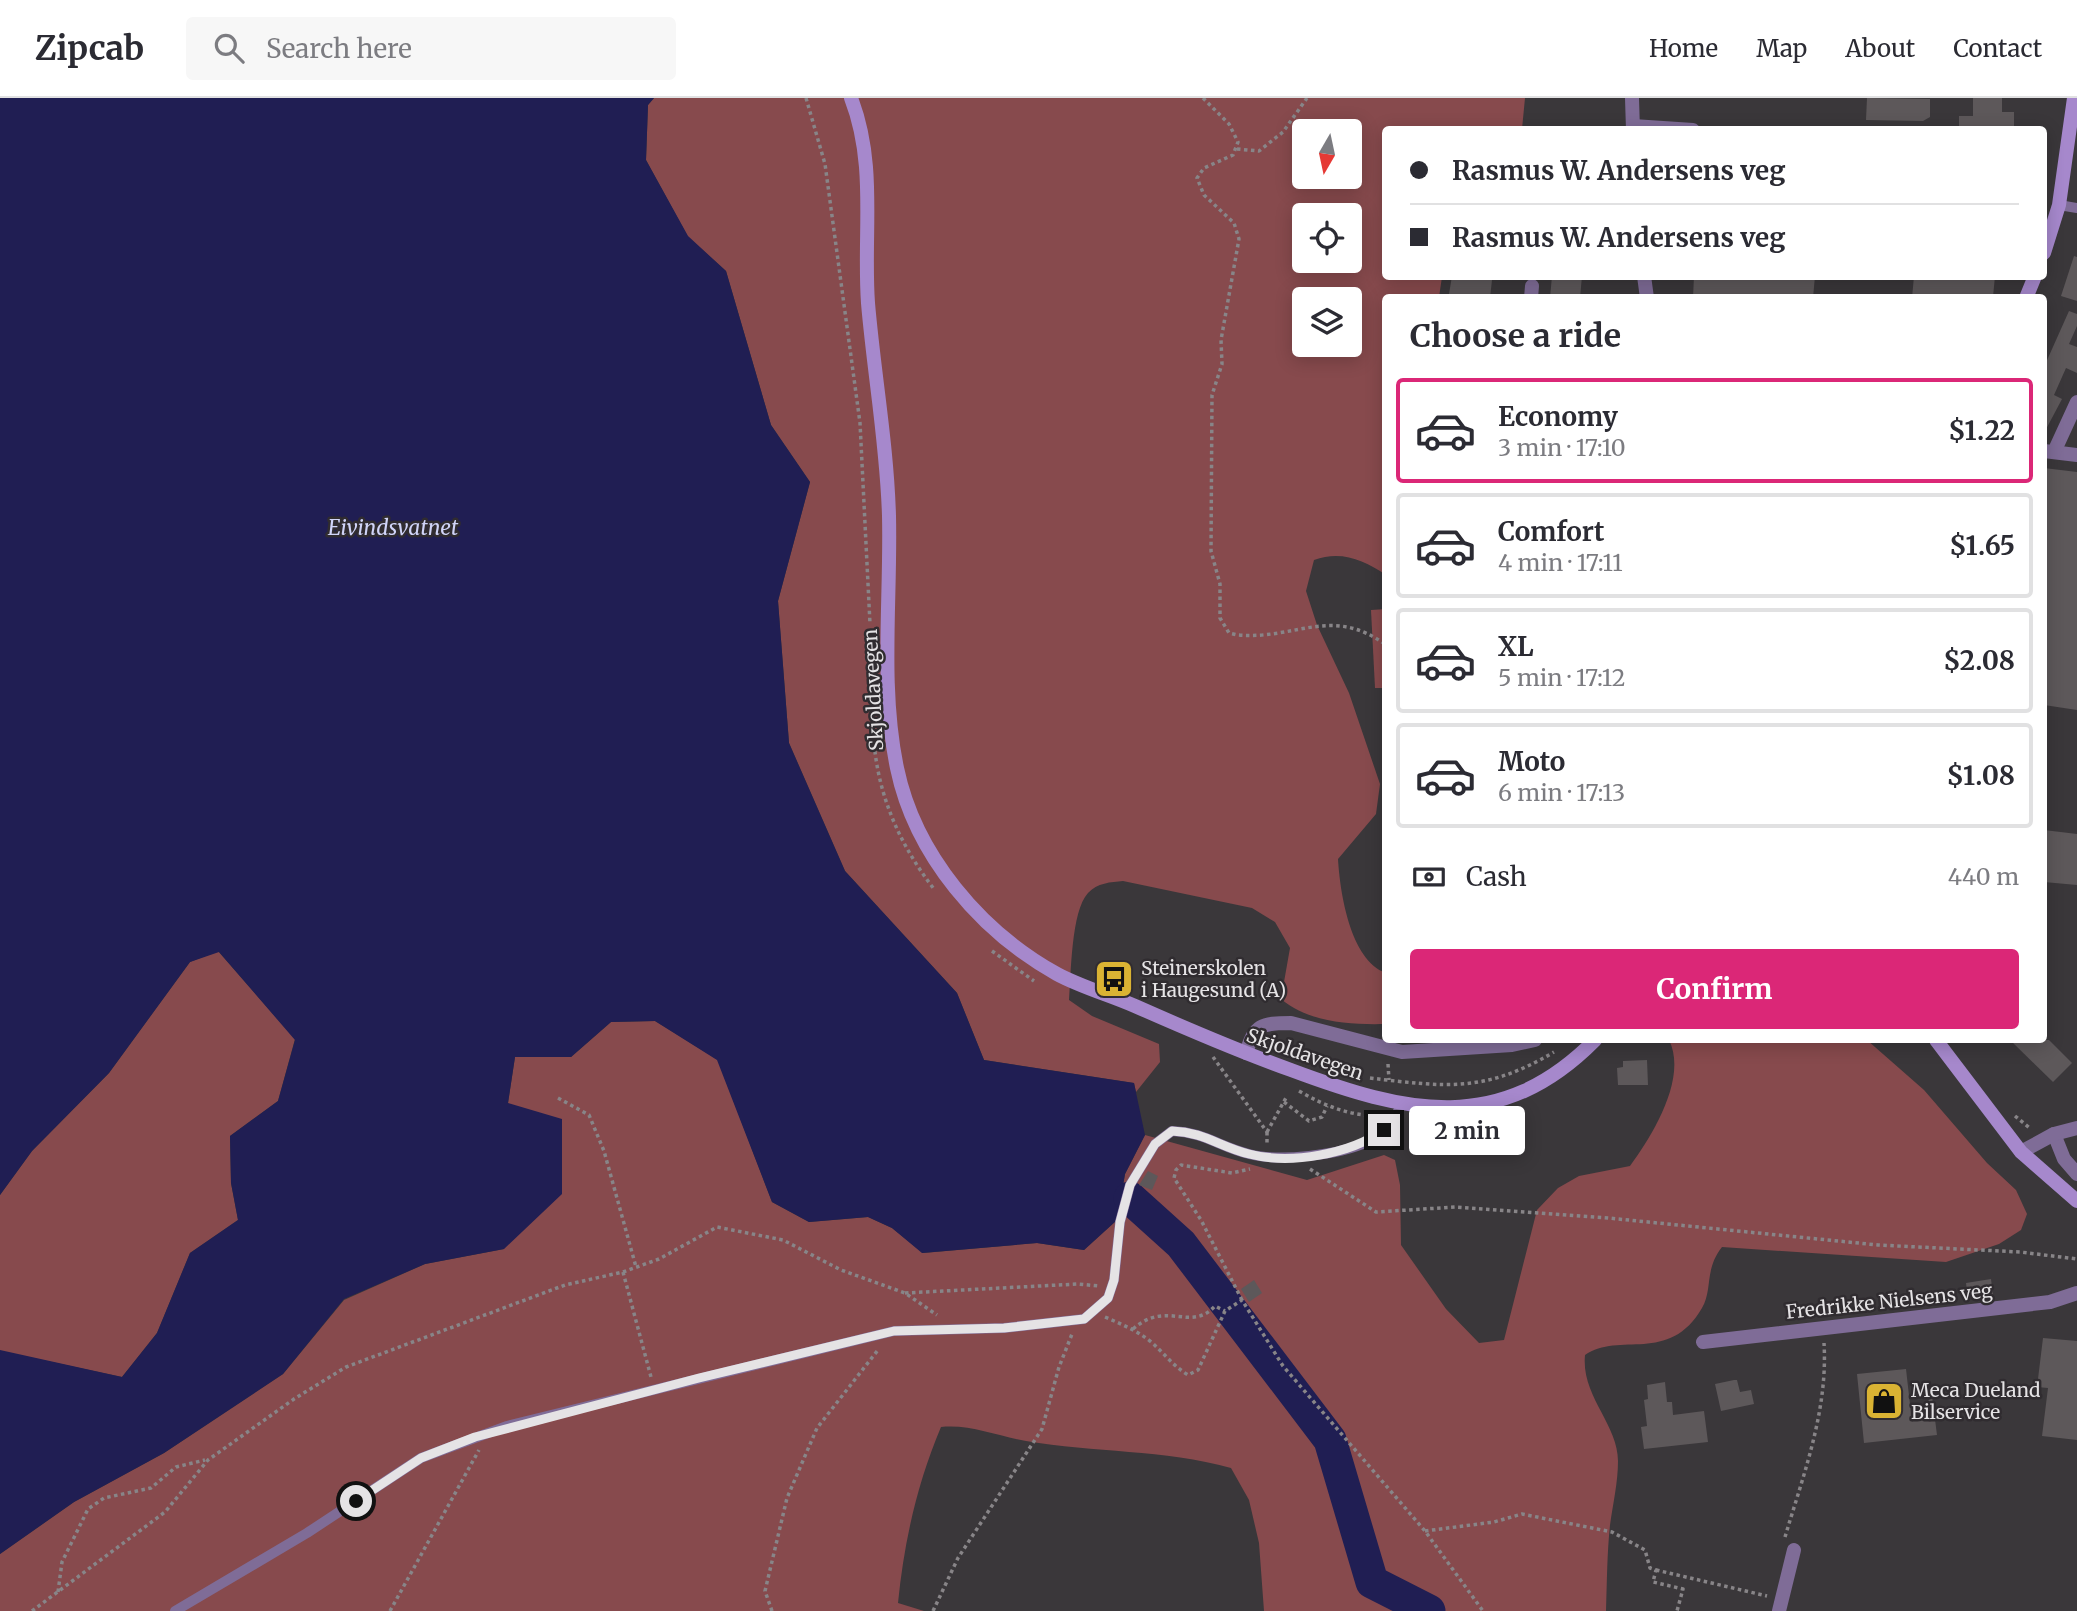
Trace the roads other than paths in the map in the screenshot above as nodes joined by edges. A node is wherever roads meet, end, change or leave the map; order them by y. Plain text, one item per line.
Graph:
1 (851, 98) edge
2 (1632, 98) edge
3 (2074, 98) edge
4 (1633, 126) edge
5 (2060, 205) junction
6 (2077, 208) edge
7 (2047, 244) edge
8 (2077, 402) edge
9 (2049, 451) edge
10 (2077, 455) edge
11 (1521, 1043) edge
12 (1591, 1043) edge
13 (1938, 1043) edge
14 (1246, 1053) junction
15 (1402, 1102) junction
16 (2077, 1128) edge
17 (2054, 1134) junction
18 (2021, 1152) junction
19 (2077, 1174) edge
20 (2077, 1201) edge
21 (2077, 1293) edge
22 (1703, 1342) dead end
23 (1788, 1549) road end
24 (175, 1611) edge
25 (1779, 1611) edge

1 - 14 main road, Skjoldavegen
2 - 4 street
3 - 5 main road
5 - 6 lane
5 - 7 main road
8 - 9 street
9 - 10 street
11 - 14 street
12 - 15 main road, Skjoldavegen
13 - 18 main road
14 - 15 main road, Skjoldavegen
15 - 24 lane
16 - 17 street
17 - 18 street
17 - 19 street
18 - 20 main road
21 - 22 street, Fredrikke Nielsens veg
23 - 25 street

